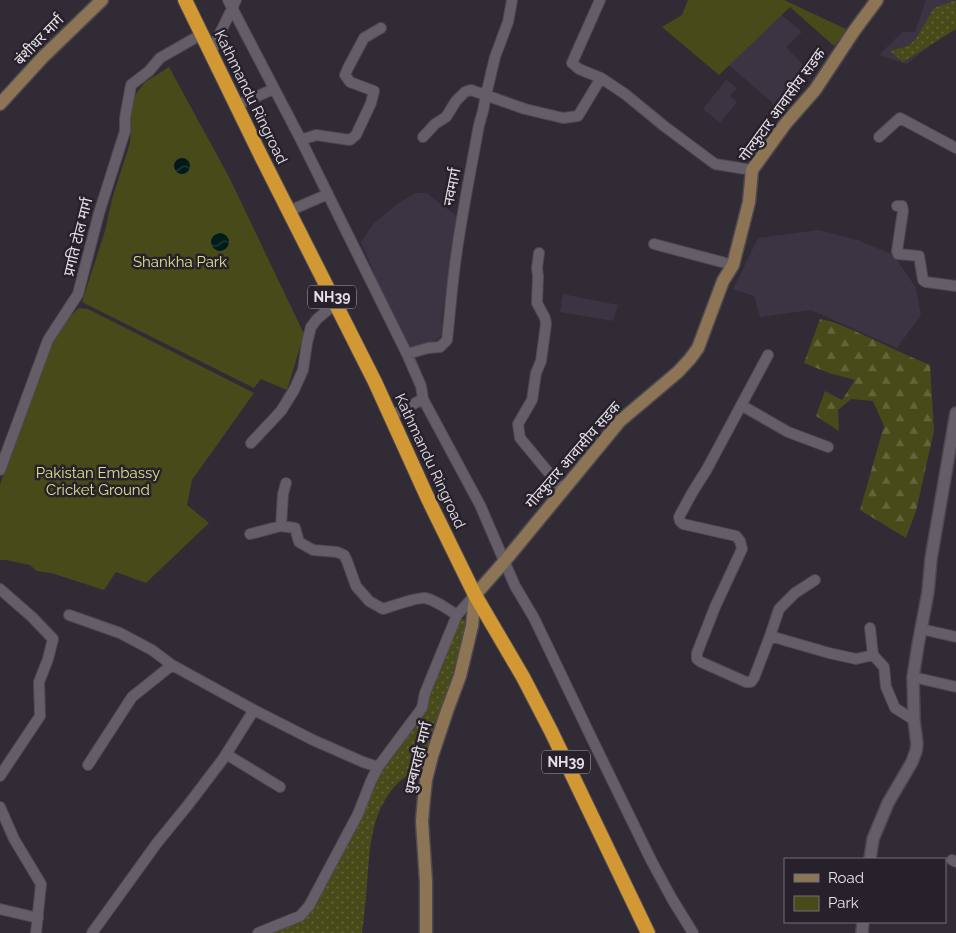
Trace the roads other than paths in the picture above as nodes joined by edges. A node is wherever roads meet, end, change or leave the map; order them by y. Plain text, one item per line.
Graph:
1 (102, 0) edge
2 (185, 0) edge
3 (512, 0) edge
4 (600, 0) edge
5 (877, 0) edge
6 (232, 3) edge
7 (381, 28) dead end
8 (202, 34) junction
9 (211, 52) junction
10 (601, 78) junction
11 (274, 89) junction
12 (486, 94) junction
13 (0, 104) edge
14 (237, 105) junction
15 (423, 137) dead end
16 (879, 137) dead end
17 (301, 140) junction
18 (956, 148) edge
19 (752, 170) junction
20 (328, 194) junction
21 (897, 206) dead end
22 (289, 211) junction
23 (654, 244) dead end
24 (539, 253) dead end
25 (733, 265) junction
26 (956, 286) edge
27 (335, 304) junction
28 (407, 354) junction
29 (768, 355) dead end
30 (423, 399) junction
31 (741, 405) junction
32 (956, 413) edge
33 (391, 416) junction
34 (251, 443) dead end
35 (828, 447) dead end
36 (0, 470) edge
37 (286, 483) dead end
38 (563, 490) junction
39 (281, 526) junction
40 (250, 534) dead end
41 (504, 562) junction
42 (815, 580) dead end
43 (0, 589) edge
44 (474, 595) junction
45 (69, 615) dead end
46 (457, 615) junction
47 (870, 628) dead end
48 (921, 629) junction
49 (770, 636) junction
50 (956, 637) edge
51 (873, 655) junction
52 (172, 665) junction
53 (913, 677) junction
54 (956, 687) edge
55 (254, 710) junction
56 (914, 720) junction
57 (226, 754) junction
58 (88, 765) dead end
59 (378, 767) junction
60 (0, 776) edge
61 (280, 787) dead end
62 (0, 807) edge
63 (870, 858) edge
64 (0, 909) edge
65 (38, 918) junction
66 (36, 933) edge
67 (92, 933) edge
68 (258, 933) edge
69 (426, 933) edge
70 (648, 933) edge
71 (692, 933) edge

1 - 13 main road, बंशीधर मार्ग
2 - 8 highway, Kathmandu Ringroad / NH39
3 - 12 street, नवमार्ग
4 - 10 street
5 - 19 main road, गोल्फुटार आवासीय सडक
6 - 9 street
6 - 11 street
7 - 17 street
8 - 9 highway, Kathmandu Ringroad / NH39
8 - 36 street, प्रगति टोल मार्ग
9 - 14 highway, Kathmandu Ringroad / NH39
10 - 12 street
10 - 19 street
11 - 14 street
11 - 17 street
12 - 15 street
12 - 28 street, नवमार्ग
14 - 22 highway, Kathmandu Ringroad / NH39
16 - 18 street
17 - 20 street
19 - 25 main road, गोल्फुटार आवासीय सडक
20 - 22 street
20 - 28 street
21 - 26 street
22 - 27 highway, Kathmandu Ringroad / NH39
23 - 25 street
24 - 38 street
25 - 38 main road, गोल्फुटार आवासीय सडक
27 - 33 highway, Kathmandu Ringroad / NH39
27 - 34 street
28 - 30 street
29 - 31 street
30 - 33 street
30 - 41 street
31 - 35 street
31 - 49 street
32 - 48 street
33 - 44 highway, Kathmandu Ringroad / NH39
37 - 39 street
38 - 41 main road, गोल्फुटार आवासीय सडक
39 - 40 street
39 - 46 street
41 - 44 main road, गोल्फुटार आवासीय सडक
41 - 71 street
42 - 49 street
43 - 60 street
44 - 46 street
44 - 69 main road, धुम्बाराही मार्ग
44 - 70 highway, Kathmandu Ringroad / NH39
45 - 52 street
46 - 59 street
47 - 51 street
48 - 50 street
48 - 53 street
49 - 51 street
51 - 56 street
52 - 55 street
52 - 58 street
53 - 54 street
53 - 56 street
55 - 57 street
55 - 59 street
56 - 63 street
57 - 61 street
57 - 67 street
59 - 68 street
62 - 65 street
64 - 65 street
65 - 66 street

